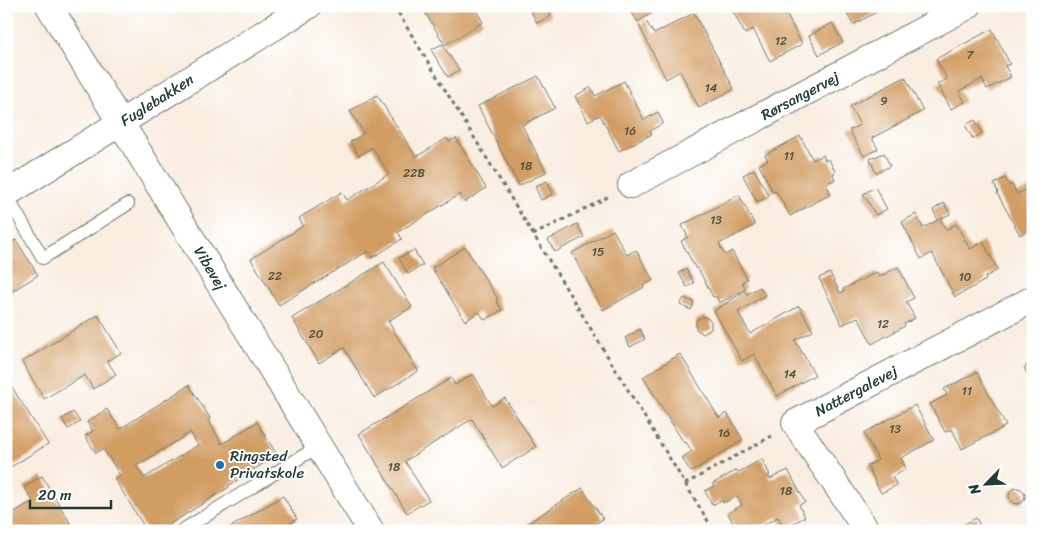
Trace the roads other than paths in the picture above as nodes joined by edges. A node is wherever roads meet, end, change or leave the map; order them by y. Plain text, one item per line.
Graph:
1 (49, 6) edge
2 (308, 6) edge
3 (968, 6) edge
4 (121, 122) junction
5 (631, 185) road end
6 (6, 195) edge
7 (128, 204) dead end
8 (1033, 299) edge
9 (319, 446) junction
10 (182, 531) edge
11 (371, 531) edge
12 (867, 531) edge

1 - 4 street, Vibevej
2 - 4 street, Fuglebakken
3 - 5 street, Rørsangervej
4 - 6 street, Fuglebakken
4 - 9 street, Vibevej
6 - 7 lane
8 - 12 street, Nattergalevej
9 - 10 lane
9 - 11 street, Vibevej

